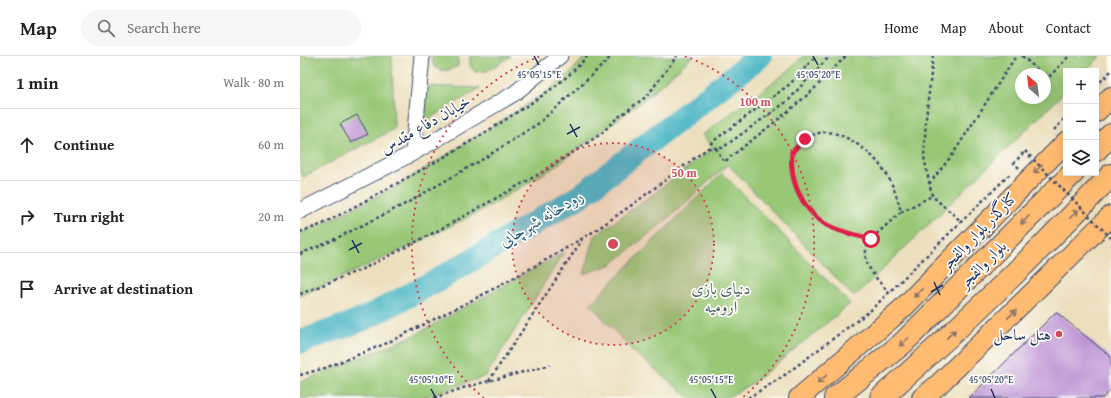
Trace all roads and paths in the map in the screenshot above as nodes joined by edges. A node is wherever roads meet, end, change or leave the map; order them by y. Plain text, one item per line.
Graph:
1 (422, 56) edge
2 (560, 56) edge
3 (587, 56) edge
4 (611, 56) edge
5 (677, 56) edge
6 (816, 56) edge
7 (830, 56) edge
8 (846, 56) edge
9 (933, 56) edge
10 (1016, 56) edge
11 (1022, 56) edge
12 (1069, 56) edge
13 (1035, 68) edge
14 (1111, 71) edge
15 (1051, 76) edge
16 (1099, 83) edge
17 (1111, 96) edge
18 (1099, 109) edge
19 (1063, 124) edge
20 (1111, 134) edge
21 (1058, 137) edge
22 (1099, 147) edge
23 (708, 148) junction
24 (716, 148) junction
25 (1031, 152) dead end
26 (413, 153) junction
27 (1027, 157) dead end
28 (1022, 162) dead end
29 (1014, 163) dead end
30 (1017, 166) dead end
31 (1012, 172) dead end
32 (1111, 175) edge
33 (1069, 176) edge
34 (929, 184) junction
35 (932, 196) junction
36 (300, 211) edge
37 (901, 212) junction
38 (1111, 216) edge
39 (968, 228) junction
40 (300, 232) edge
41 (583, 238) junction
42 (1111, 238) edge
43 (871, 239) junction
44 (300, 254) edge
45 (890, 293) junction
46 (300, 294) edge
47 (903, 308) junction
48 (550, 365) dead end
49 (300, 375) edge
50 (489, 381) junction
51 (434, 398) edge
52 (748, 398) edge
53 (799, 398) edge
54 (835, 398) edge
55 (881, 398) edge
56 (922, 398) edge

1 - 26 street
2 - 26 street, خیابان دفاع مقدس
3 - 40 path
4 - 44 path
5 - 46 path
6 - 23 path
7 - 24 path
8 - 24 path
9 - 34 path
10 - 34 path
11 - 13 path
12 - 15 path
14 - 16 path
17 - 18 main road
19 - 21 path
20 - 22 highway
21 -> 39 main road, کنارگذر بلوار والفجر
23 - 24 path
23 - 41 path
25 - 27 path
26 - 36 street, خیابان دفاع مقدس
28 - 30 path
29 - 42 path, bridge
31 - 39 path
55 -> 32 highway, بلوار والفجر
33 -> 54 highway, بلوار والفجر
34 - 35 path
35 - 37 path
35 - 39 path
37 - 43 path
37 - 43 path
56 -> 38 main road
39 - 45 path
39 -> 47 main road, کنارگذر بلوار والفجر
41 - 49 path
41 - 50 path
43 - 45 path
45 - 47 path
45 - 52 path
47 -> 53 main road, کنارگذر بلوار والفجر
48 - 50 path
50 - 51 path

